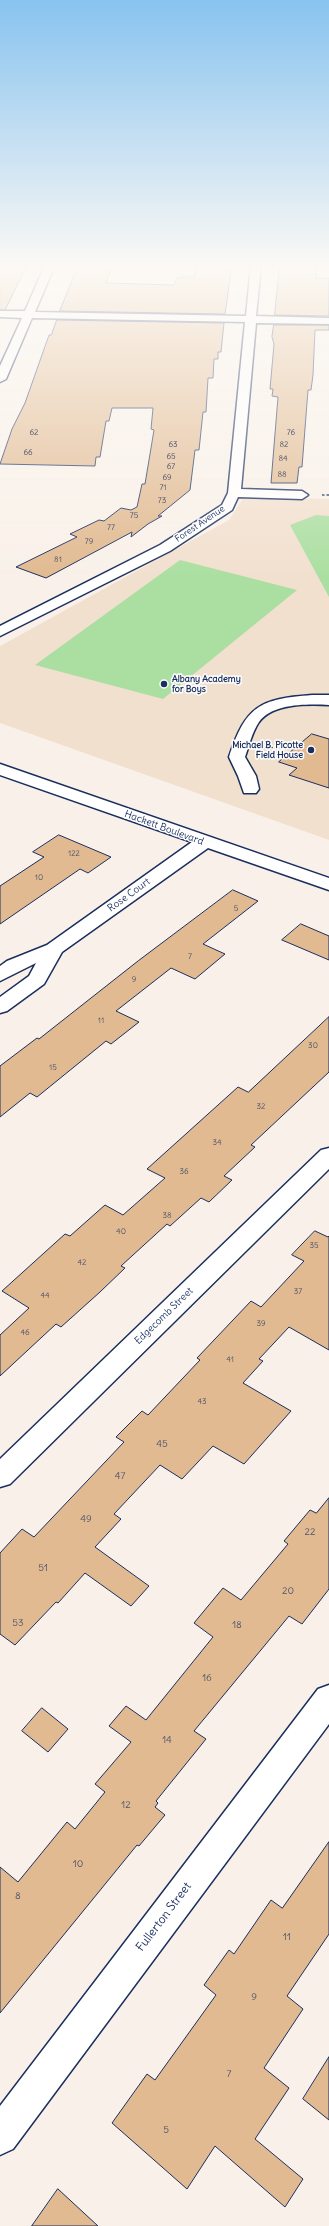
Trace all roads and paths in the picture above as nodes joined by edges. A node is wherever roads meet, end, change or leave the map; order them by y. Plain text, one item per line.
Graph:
1 (5, 369) edge
2 (245, 369) edge
3 (0, 379) edge
4 (234, 493) junction
5 (302, 495) dead end
6 (0, 632) edge
7 (329, 700) edge
8 (0, 769) edge
9 (250, 789) dead end
10 (204, 842) junction
11 (329, 884) edge
12 (54, 949) junction
13 (0, 975) edge
14 (0, 1007) edge
15 (329, 1156) edge
16 (0, 1476) edge
17 (329, 1699) edge
18 (0, 2136) edge

1 - 3 street
2 - 4 street
4 - 5 street
4 - 6 street, Forest Avenue
7 - 9 street
8 - 10 street, Hackett Boulevard
10 - 11 street, Hackett Boulevard
10 - 12 street, Rose Court
12 - 13 street, Rose Court
12 - 14 street, Rose Court
15 - 16 street, Edgecomb Street
17 - 18 street, Fullerton Street

